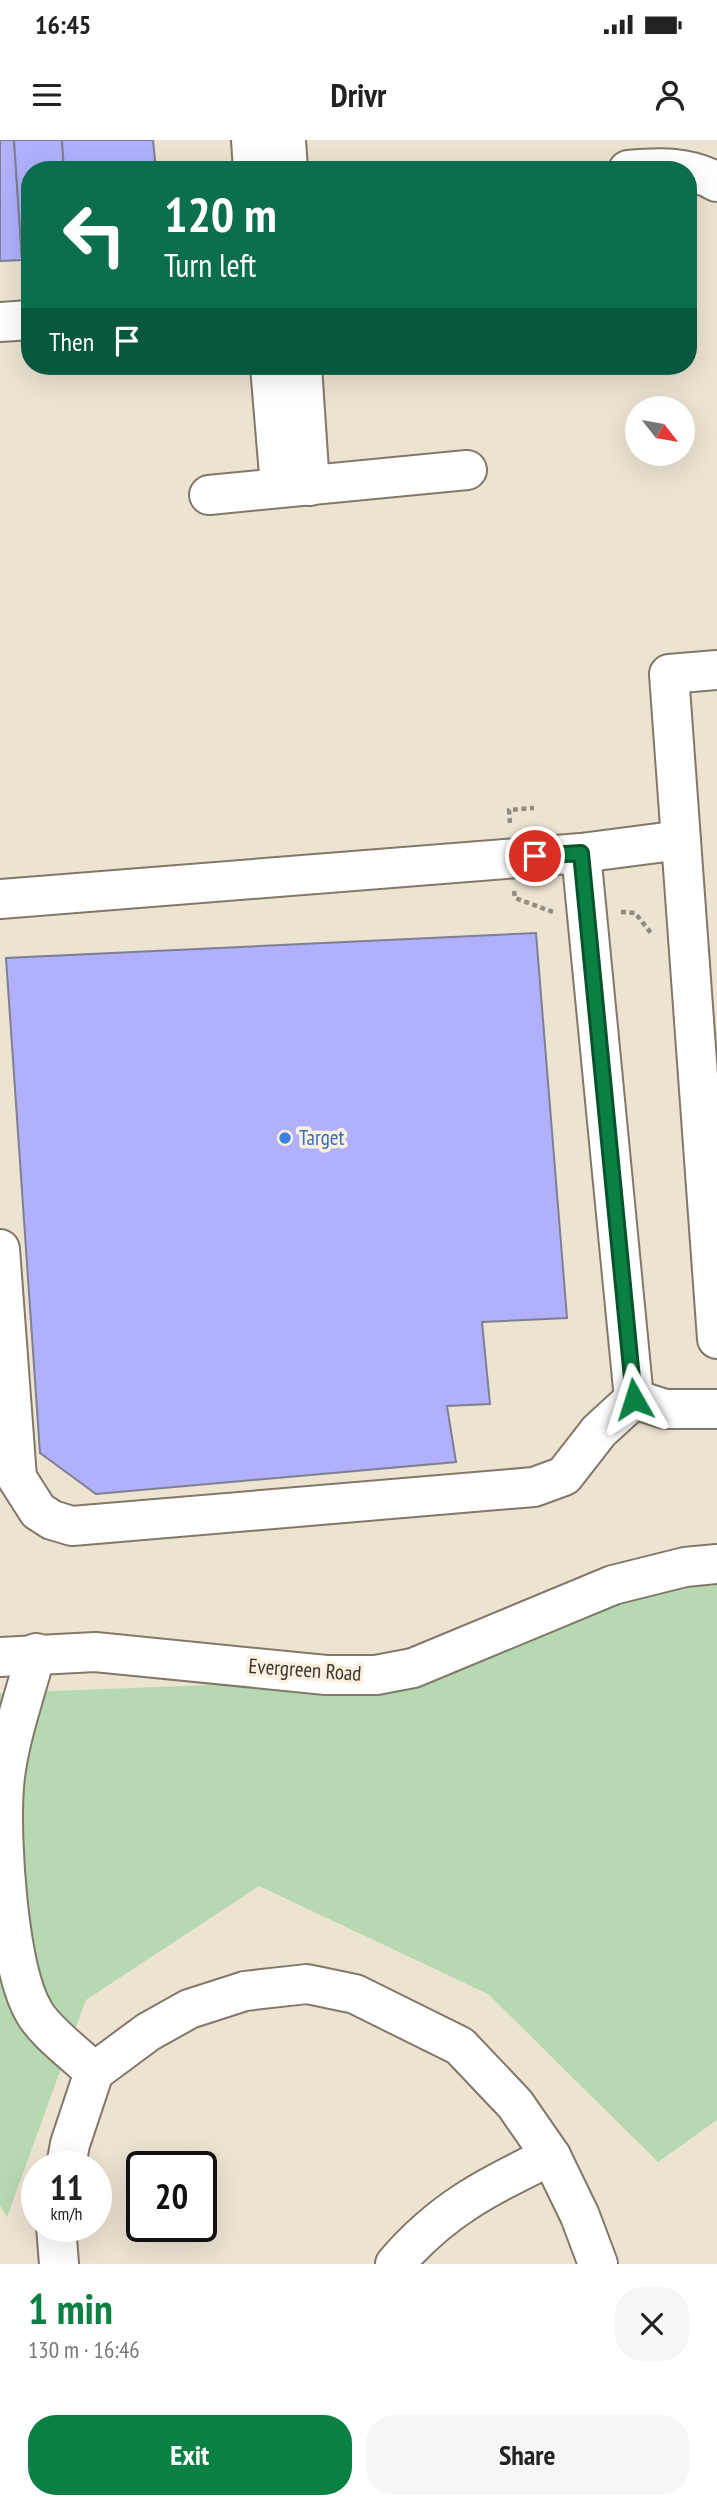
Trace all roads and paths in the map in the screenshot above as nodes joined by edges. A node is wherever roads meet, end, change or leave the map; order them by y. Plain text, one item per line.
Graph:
1 (251, 140) edge
2 (286, 140) edge
3 (252, 161) edge
4 (287, 161) edge
5 (697, 171) edge
6 (717, 182) edge
7 (21, 321) edge
8 (0, 323) edge
9 (272, 375) edge
10 (301, 375) edge
11 (467, 470) dead end
12 (295, 487) junction
13 (209, 495) dead end
14 (717, 670) edge
15 (681, 840) junction
16 (581, 853) junction
17 (515, 898) dead end
18 (0, 899) edge
19 (620, 912) dead end
20 (561, 915) dead end
21 (660, 936) dead end
22 (0, 1249) edge
23 (717, 1339) edge
24 (634, 1399) junction
25 (717, 1409) edge
26 (717, 1564) edge
27 (18, 1655) edge
28 (94, 2072) junction
29 (69, 2151) edge
30 (551, 2156) junction
31 (58, 2242) edge
32 (59, 2264) edge
33 (395, 2264) edge
34 (597, 2264) edge

1 - 3 street
2 - 4 street
5 - 6 street
7 - 8 street
9 - 12 street
10 - 12 street
11 - 12 street
12 - 13 street
14 - 15 street
15 - 16 street
15 - 23 street
16 - 18 street
16 - 24 street
17 - 20 path
19 - 21 path
22 - 24 street
24 - 25 street
26 - 27 street, Evergreen Road
27 - 28 street
28 - 29 street
28 - 30 street
30 - 33 street
30 - 34 street
31 - 32 street

